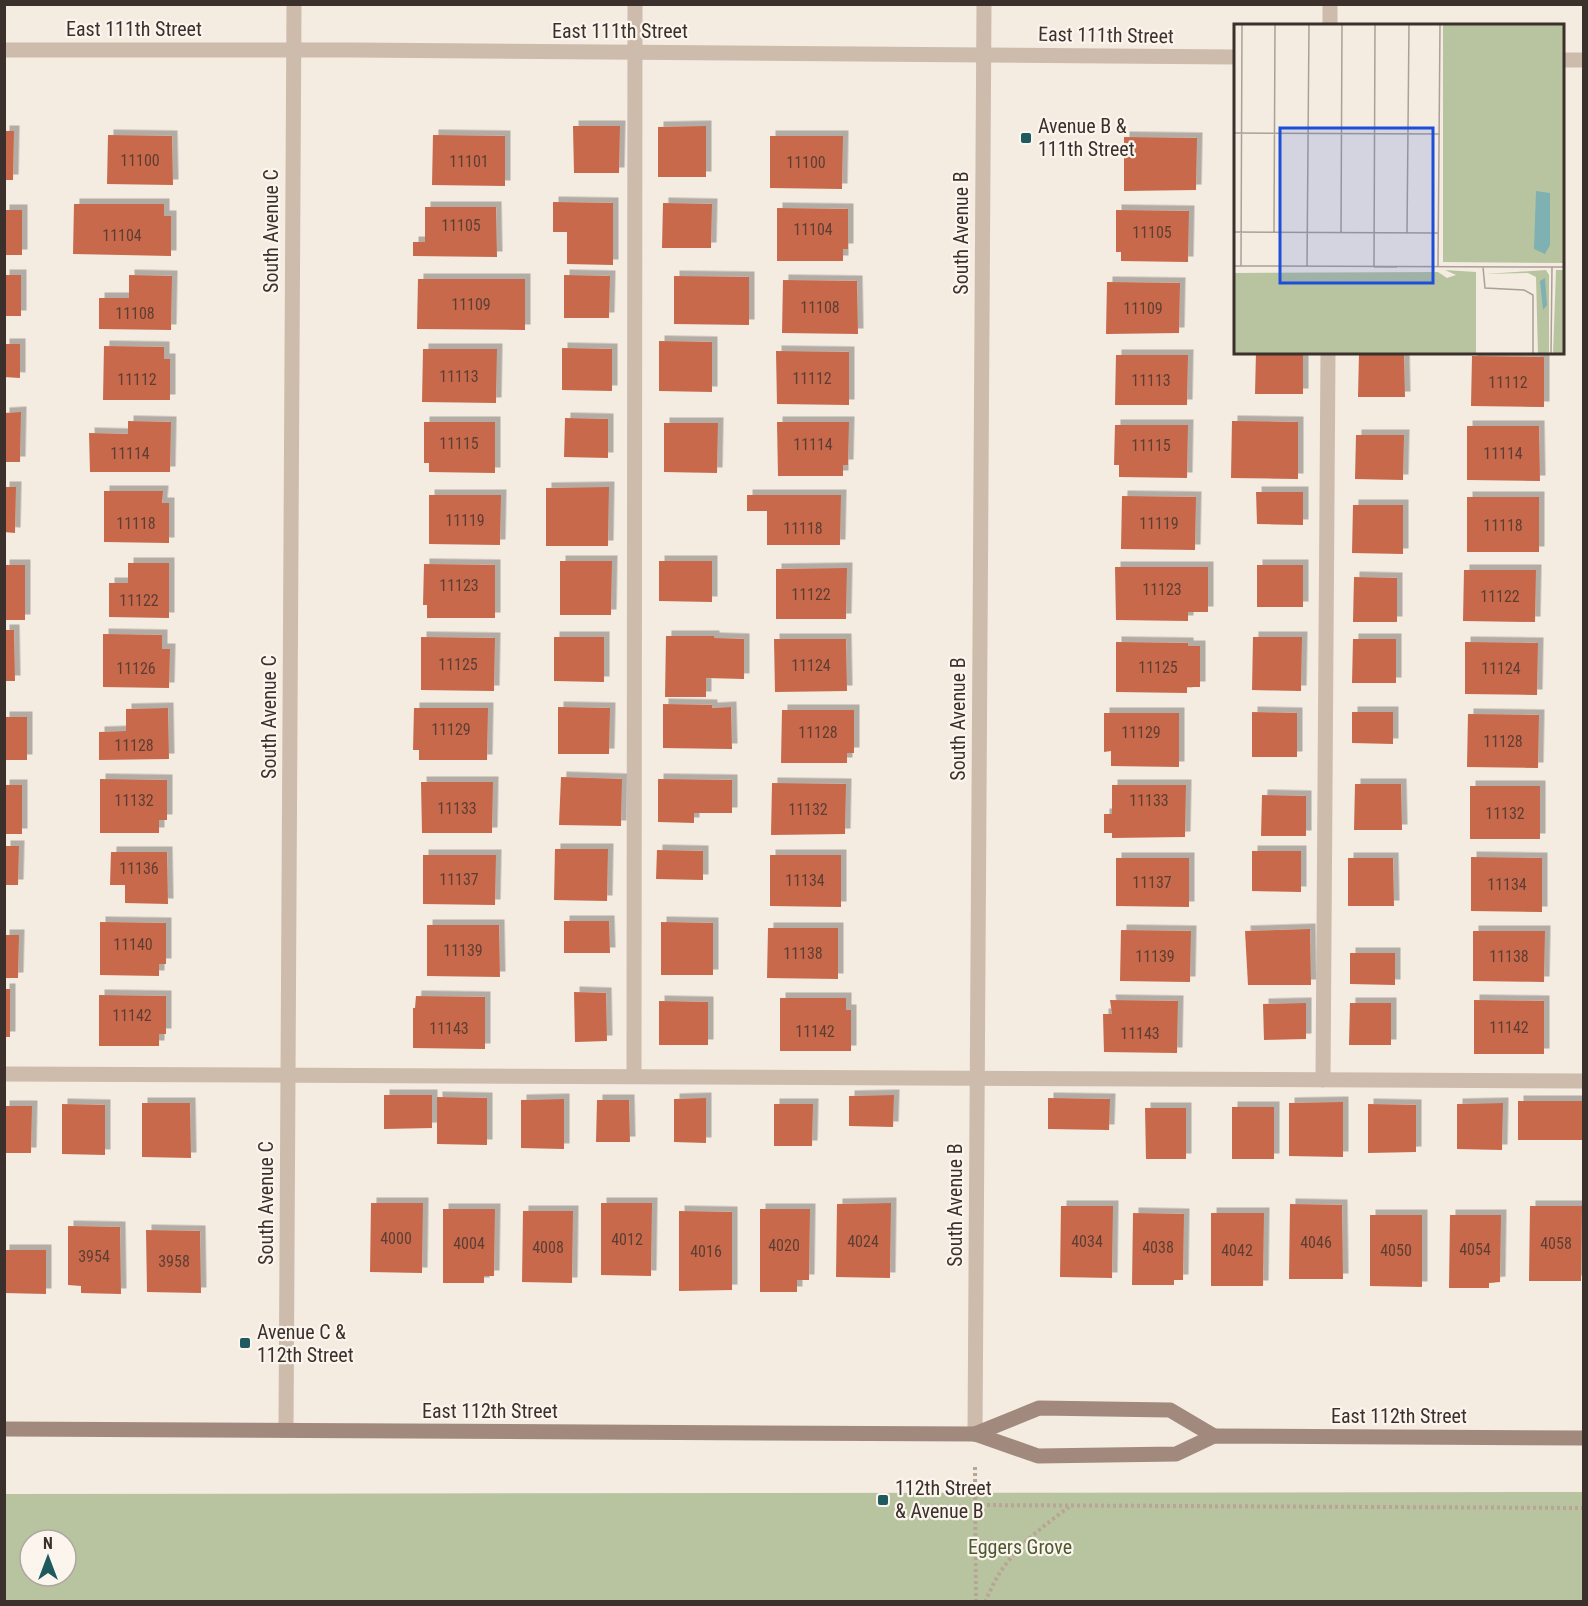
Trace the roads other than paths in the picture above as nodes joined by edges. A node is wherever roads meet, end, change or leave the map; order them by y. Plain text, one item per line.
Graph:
1 (294, 4) edge
2 (635, 4) edge
3 (984, 4) edge
4 (1330, 4) edge
5 (1330, 24) edge
6 (4, 50) edge
7 (293, 50) junction
8 (635, 52) junction
9 (983, 55) junction
10 (1234, 57) edge
11 (1564, 60) edge
12 (1584, 60) edge
13 (1328, 354) edge
14 (4, 1074) edge
15 (288, 1075) junction
16 (634, 1076) junction
17 (977, 1078) junction
18 (1323, 1080) junction
19 (1584, 1081) edge
20 (4, 1429) edge
21 (286, 1431) junction
22 (975, 1434) junction
23 (1214, 1436) junction
24 (1584, 1438) edge

1 - 7 street, South Avenue C
2 - 8 street
3 - 9 street, South Avenue B
4 - 5 street
6 - 7 street, East 111th Street
7 - 8 street, East 111th Street
7 - 15 street, South Avenue C
8 - 9 street, East 111th Street
8 - 16 street
9 - 10 street, East 111th Street
9 - 17 street, South Avenue B
11 - 12 street
13 - 18 street
14 - 15 street
15 - 16 street
15 - 21 street, South Avenue C
16 - 17 street
17 - 18 street
17 - 22 street, South Avenue B
18 - 19 street
20 - 21 street, East 112th Street
21 - 22 street, East 112th Street
22 - 23 street, East 112th Street
22 - 23 street, East 112th Street
23 - 24 street, East 112th Street

